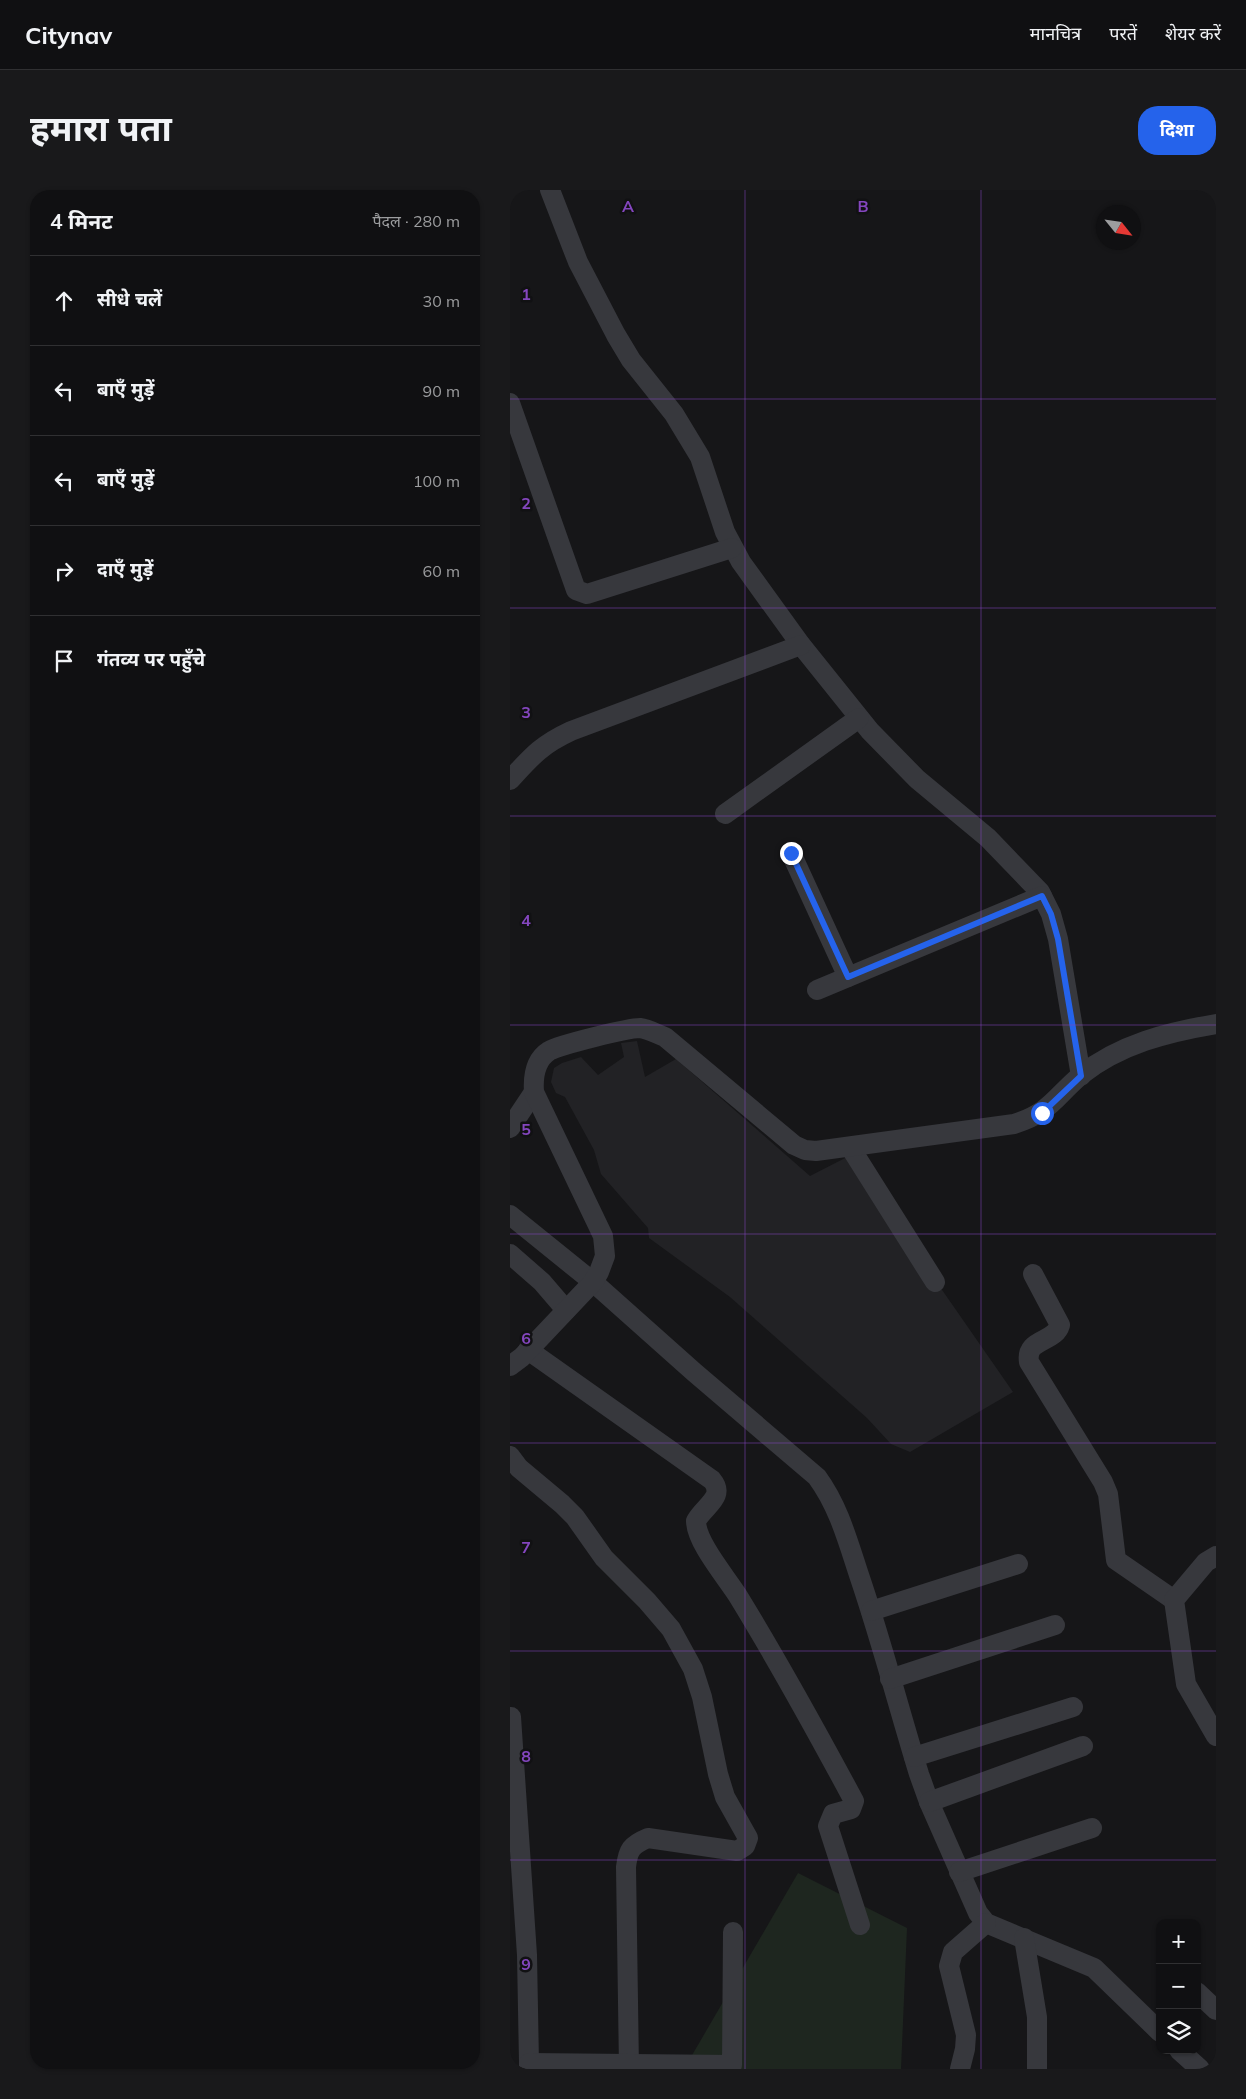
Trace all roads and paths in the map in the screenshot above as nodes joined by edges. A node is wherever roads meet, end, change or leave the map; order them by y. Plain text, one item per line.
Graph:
1 (550, 190) edge
2 (510, 403) edge
3 (732, 548) junction
4 (801, 645) junction
5 (860, 718) junction
6 (510, 780) edge
7 (725, 814) dead end
8 (791, 853) dead end
9 (1042, 896) junction
10 (848, 977) junction
11 (817, 990) dead end
12 (1216, 1024) edge
13 (1081, 1076) junction
14 (534, 1092) junction
15 (511, 1123) edge
16 (850, 1147) junction
17 (510, 1215) edge
18 (510, 1254) edge
19 (1033, 1274) dead end
20 (935, 1282) dead end
21 (590, 1285) junction
22 (569, 1307) junction
23 (528, 1350) junction
24 (510, 1366) edge
25 (510, 1456) edge
26 (1216, 1556) edge
27 (1018, 1564) dead end
28 (1174, 1600) junction
29 (871, 1611) junction
30 (1055, 1625) dead end
31 (890, 1678) junction
32 (1073, 1707) dead end
33 (511, 1717) edge
34 (1216, 1736) edge
35 (1083, 1746) dead end
36 (914, 1757) junction
37 (929, 1802) junction
38 (1092, 1828) dead end
39 (959, 1872) junction
40 (986, 1923) junction
41 (860, 1925) dead end
42 (733, 1932) dead end
43 (1024, 1938) junction
44 (1201, 1996) edge
45 (1216, 2010) edge
46 (1156, 2028) edge
47 (1183, 2054) edge
48 (529, 2066) edge
49 (629, 2066) edge
50 (732, 2067) edge
51 (960, 2069) edge
52 (1037, 2069) edge
53 (1200, 2069) edge

1 - 3 street
2 - 3 street
3 - 4 street
4 - 5 street
4 - 6 street
5 - 7 street
5 - 9 street
8 - 10 street
9 - 10 street
9 - 13 street
10 - 11 street
12 - 13 street
13 - 16 street
14 - 15 street
14 - 16 street
14 - 21 street
16 - 20 street
17 - 21 street
18 - 22 street
19 - 28 street
21 - 22 street
21 - 29 street
22 - 23 street
23 - 24 street
23 - 41 street
25 - 49 street
26 - 28 street
27 - 29 street
28 - 34 street
29 - 31 street
30 - 31 street
31 - 36 street
32 - 36 street
33 - 48 street
35 - 37 street
36 - 37 street
37 - 39 street
38 - 39 street
39 - 40 street
40 - 43 street
40 - 51 street
42 - 50 street
43 - 46 street
43 - 52 street
44 - 45 street
47 - 53 street
48 - 49 street
49 - 50 street

